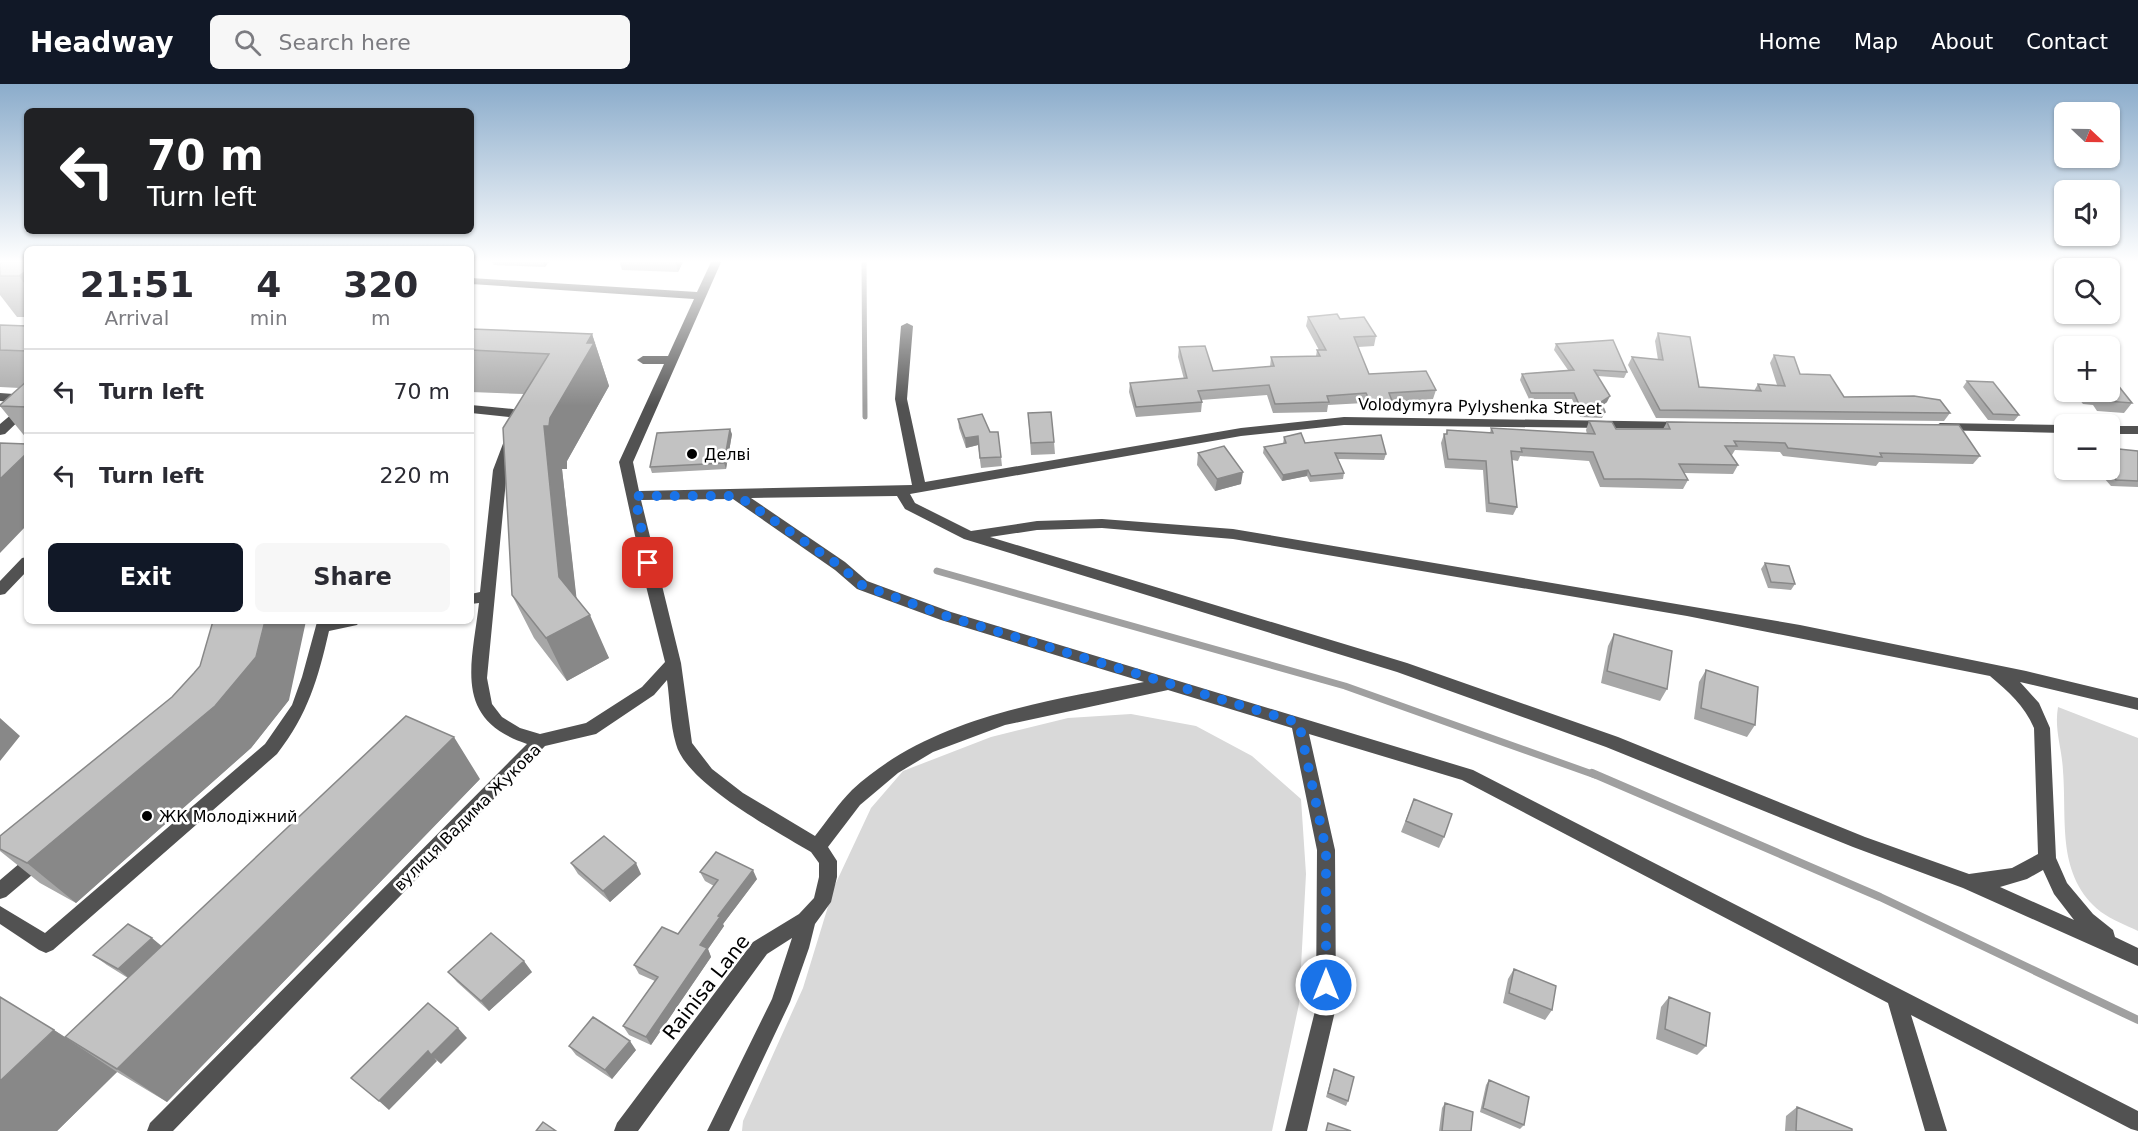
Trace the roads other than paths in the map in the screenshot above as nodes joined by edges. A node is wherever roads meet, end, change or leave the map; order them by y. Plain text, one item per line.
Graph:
1 (696, 309) edge
2 (907, 326) dead end
3 (643, 360) dead end
4 (674, 360) junction
5 (2, 392) edge
6 (24, 398) edge
7 (24, 409) edge
8 (474, 409) edge
9 (1699, 425) edge
10 (1920, 427) edge
11 (2054, 429) edge
12 (2120, 430) edge
13 (2138, 430) edge
14 (0, 431) edge
15 (920, 488) junction
16 (901, 491) junction
17 (635, 496) junction
18 (738, 496) junction
19 (969, 536) junction
20 (24, 565) edge
21 (0, 590) edge
22 (487, 596) junction
23 (474, 598) edge
24 (334, 624) edge
25 (674, 663) junction
26 (1994, 670) junction
27 (1169, 684) junction
28 (2138, 704) edge
29 (1299, 723) junction
30 (540, 741) junction
31 (55, 845) edge
32 (817, 848) junction
33 (2047, 858) junction
34 (1969, 882) junction
35 (0, 891) edge
36 (0, 914) edge
37 (806, 920) junction
38 (2130, 953) edge
39 (1896, 997) junction
40 (2138, 1122) edge
41 (158, 1131) edge
42 (625, 1131) edge
43 (718, 1131) edge
44 (1296, 1131) edge
45 (1936, 1131) edge

1 - 4 street
2 - 15 street
3 - 4 street
4 - 17 street
5 - 6 street
7 - 14 street
8 - 22 street
9 - 15 street, Volodymyra Pylyshenka Street
10 - 11 street
12 - 13 street
15 - 16 street, Volodymyra Pylyshenka Street
16 - 18 street, Volodymyra Pylyshenka Street
16 - 19 street
17 - 18 street, Volodymyra Pylyshenka Street
17 - 25 street
18 - 27 street
19 - 26 street
19 - 34 street
20 - 21 street
22 - 23 street
22 - 30 street
24 - 36 street
25 - 30 street, вулиця Вадима Жукова
25 - 32 street
26 - 28 street
26 - 33 street
27 - 29 street
27 - 32 street
29 - 39 street
29 - 44 street
30 - 41 street, вулиця Вадима Жукова
31 - 35 street
32 - 37 street, Rainisa Lane
33 - 34 street
33 - 38 street
34 - 38 street
37 - 42 street, Rainisa Lane
37 - 43 street
39 - 40 street
39 - 45 street

